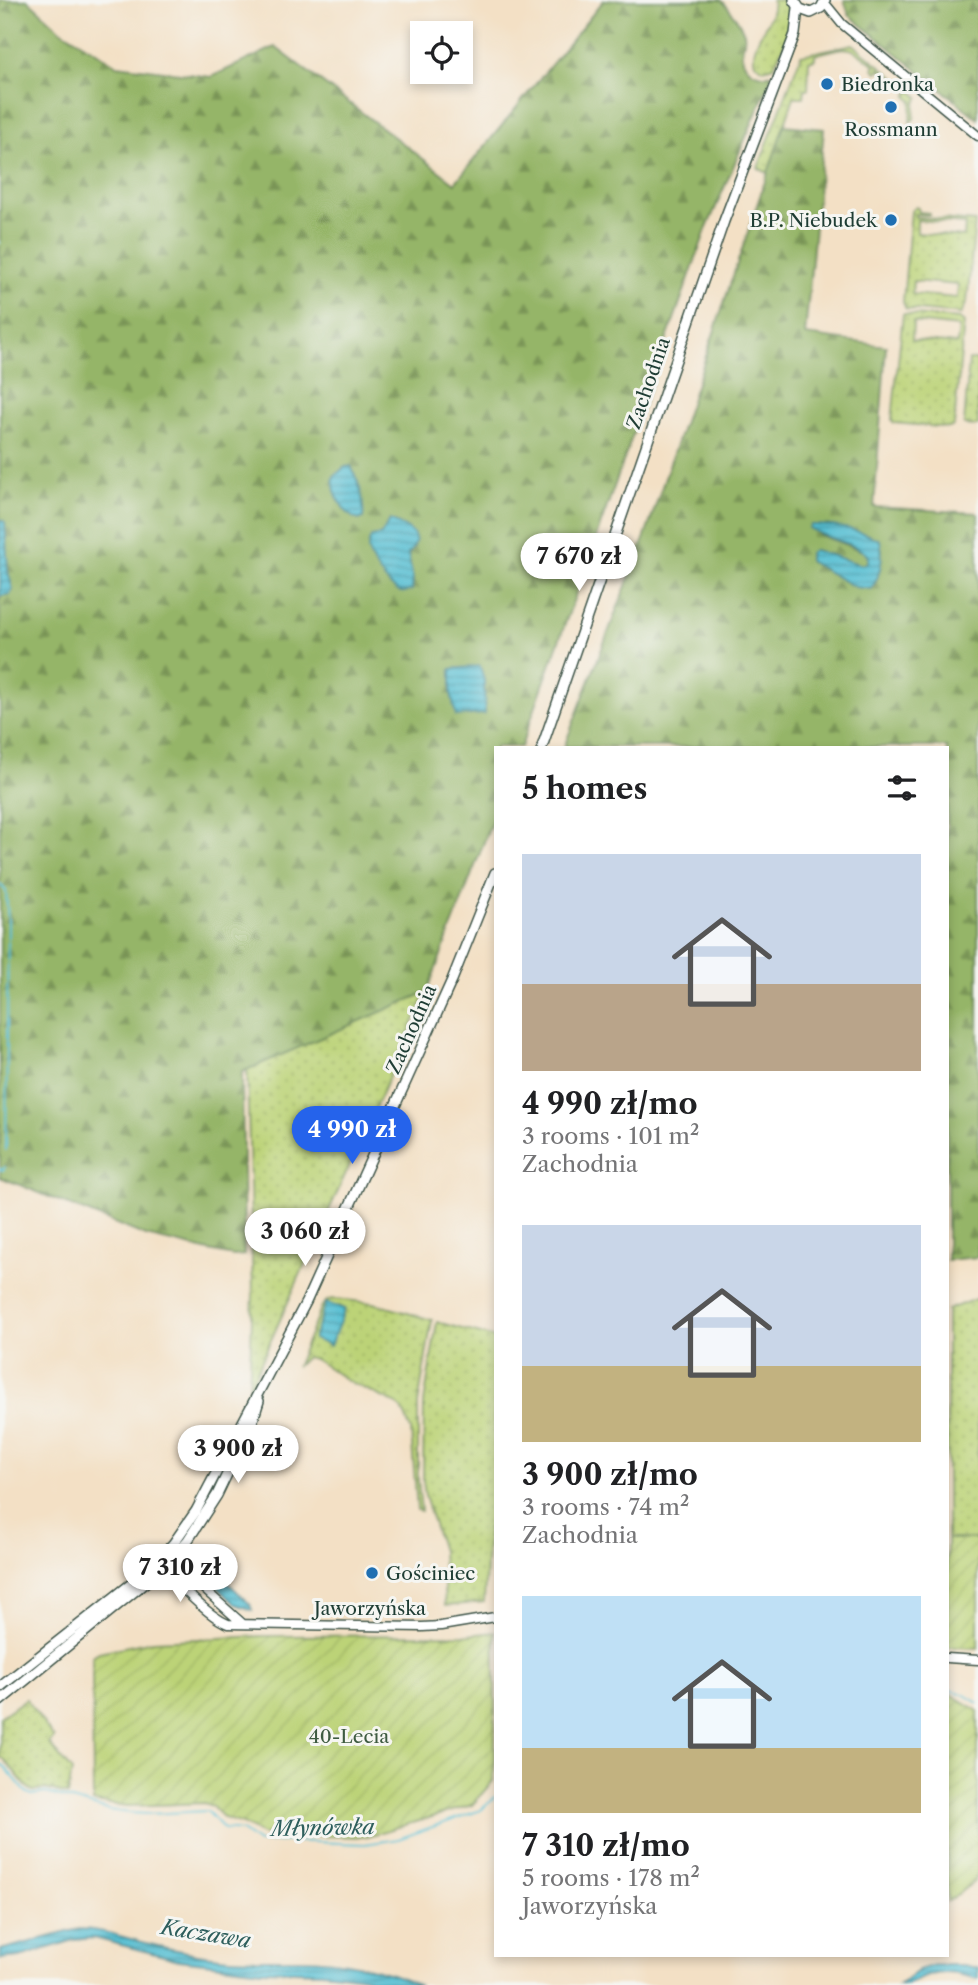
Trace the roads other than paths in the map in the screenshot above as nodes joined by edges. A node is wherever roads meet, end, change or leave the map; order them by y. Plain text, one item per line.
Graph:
1 (796, 4) edge
2 (819, 6) edge
3 (795, 34) junction
4 (978, 135) edge
5 (542, 746) edge
6 (494, 875) edge
7 (164, 1561) junction
8 (494, 1617) edge
9 (949, 1658) edge
10 (978, 1660) edge
11 (0, 1687) edge
12 (0, 1700) edge

1 - 2 main road
1 - 3 main road, Zachodnia
2 - 3 main road, Zachodnia
2 - 4 street
3 - 5 main road, Zachodnia
6 - 7 main road, Zachodnia
7 - 8 street, Jaworzyńska
7 - 11 main road
7 - 12 main road
9 - 10 street

